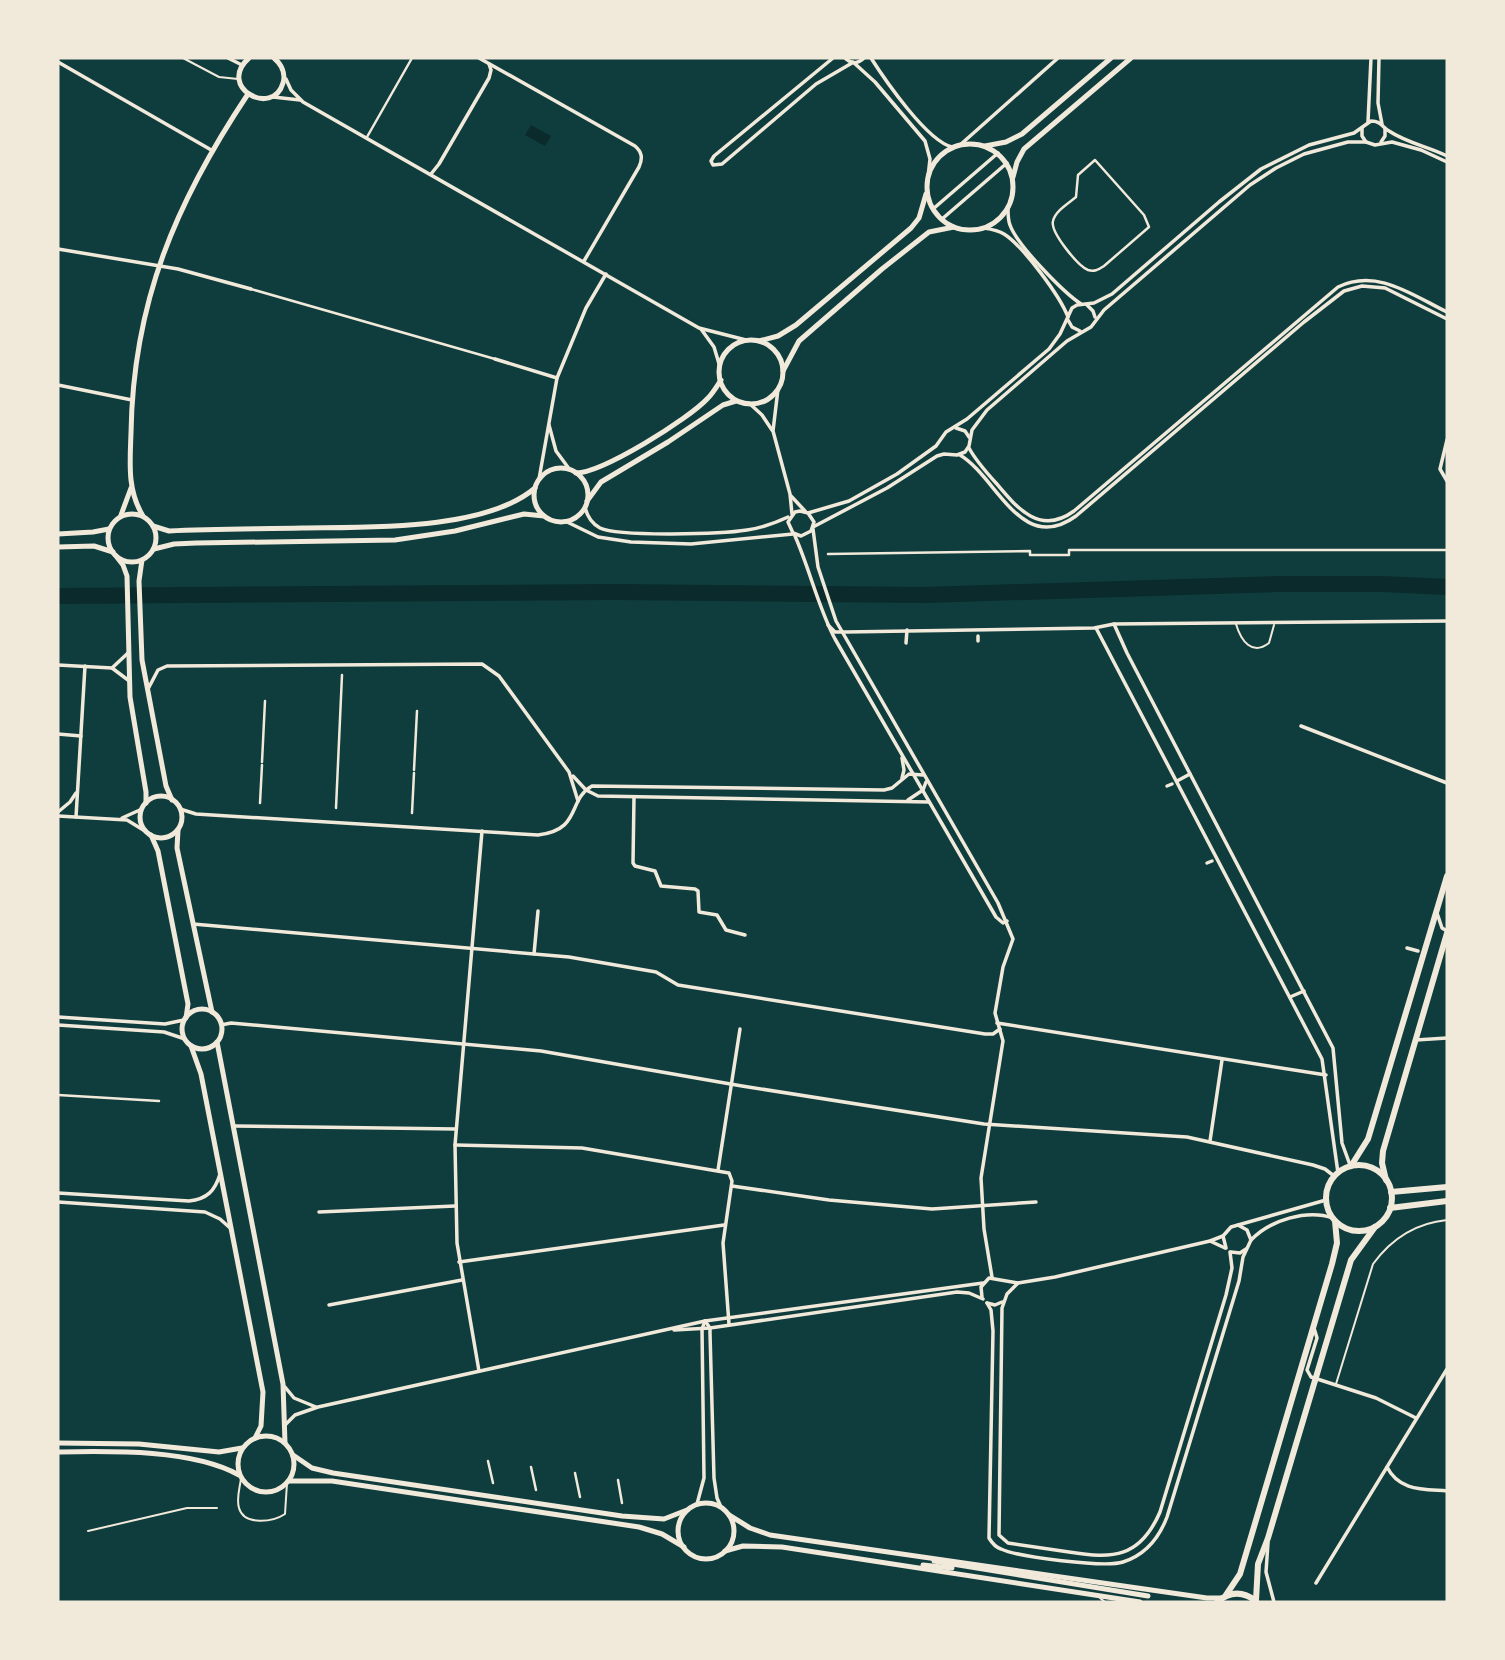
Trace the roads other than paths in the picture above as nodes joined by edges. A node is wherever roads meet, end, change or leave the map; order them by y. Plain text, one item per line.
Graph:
1 (183, 58) edge
2 (228, 58) edge
3 (249, 58) edge
4 (274, 58) edge
5 (412, 58) edge
6 (479, 58) edge
7 (833, 58) edge
8 (845, 58) edge
9 (864, 58) edge
10 (871, 58) edge
11 (1058, 58) edge
12 (1111, 58) edge
13 (1131, 58) edge
14 (1371, 58) edge
15 (1379, 58) edge
16 (280, 60) edge
17 (58, 62) edge
18 (852, 63) junction
19 (489, 64) junction
20 (242, 65) junction
21 (503, 72) junction
22 (284, 75) junction
23 (489, 78) junction
24 (239, 79) junction
25 (248, 94) junction
26 (267, 98) junction
27 (301, 100) junction
28 (1368, 122) junction
29 (1382, 124) junction
30 (1362, 128) junction
31 (1385, 129) junction
32 (748, 130) junction
33 (367, 137) junction
34 (754, 137) junction
35 (1366, 142) junction
36 (1381, 142) junction
37 (960, 145) junction
38 (985, 146) junction
39 (952, 148) junction
40 (213, 151) junction
41 (998, 153) junction
42 (1447, 156) edge
43 (1447, 162) edge
44 (1007, 163) junction
45 (431, 174) junction
46 (928, 177) junction
47 (1013, 177) junction
48 (927, 187) junction
49 (933, 209) junction
50 (1008, 209) junction
51 (942, 219) junction
52 (954, 227) junction
53 (983, 228) junction
54 (1145, 231) joint
55 (58, 249) edge
56 (584, 261) junction
57 (158, 266) junction
58 (606, 274) junction
59 (251, 289) joint
60 (1084, 305) junction
61 (1447, 313) edge
62 (1068, 318) junction
63 (1095, 319) junction
64 (1447, 319) edge
65 (699, 328) junction
66 (1082, 331) junction
67 (746, 340) junction
68 (759, 341) junction
69 (495, 359) joint
70 (720, 368) junction
71 (783, 371) junction
72 (557, 378) junction
73 (721, 380) junction
74 (58, 385) edge
75 (778, 389) junction
76 (132, 400) junction
77 (738, 401) junction
78 (748, 403) junction
79 (549, 419) junction
80 (956, 428) junction
81 (773, 431) junction
82 (969, 438) junction
83 (943, 439) junction
84 (1447, 440) edge
85 (969, 446) junction
86 (950, 454) junction
87 (960, 455) junction
88 (573, 471) junction
89 (539, 479) junction
90 (1447, 481) edge
91 (131, 488) junction
92 (535, 488) junction
93 (790, 494) junction
94 (586, 504) junction
95 (807, 512) junction
96 (791, 515) junction
97 (120, 516) junction
98 (143, 516) junction
99 (544, 516) junction
100 (565, 521) junction
101 (153, 526) junction
102 (813, 528) junction
103 (109, 529) junction
104 (58, 534) edge
105 (794, 534) junction
106 (58, 547) edge
107 (154, 549) junction
108 (1447, 550) edge
109 (114, 554) junction
110 (828, 554) dead end
111 (142, 560) junction
112 (1447, 621) edge
113 (1236, 622) junction
114 (1275, 622) junction
115 (1114, 624) junction
116 (828, 625) junction
117 (1096, 628) junction
118 (907, 630) junction
119 (841, 632) junction
120 (906, 643) dead end
121 (128, 653) junction
122 (58, 665) edge
123 (85, 667) junction
124 (112, 668) junction
125 (342, 675) dead end
126 (130, 682) junction
127 (148, 690) junction
128 (265, 701) dead end
129 (417, 711) dead end
130 (1301, 726) dead end
131 (58, 734) edge
132 (81, 736) junction
133 (900, 752) junction
134 (569, 772) junction
135 (912, 773) junction
136 (1190, 774) junction
137 (926, 778) junction
138 (902, 779) junction
139 (1177, 781) junction
140 (1447, 783) edge
141 (688, 786) junction
142 (737, 787) junction
143 (586, 790) junction
144 (923, 790) junction
145 (77, 791) junction
146 (634, 797) junction
147 (688, 797) junction
148 (737, 798) junction
149 (173, 800) junction
150 (906, 800) junction
151 (929, 802) junction
152 (260, 803) dead end
153 (144, 806) junction
154 (577, 807) junction
155 (336, 808) dead end
156 (180, 809) junction
157 (412, 813) dead end
158 (58, 814) edge
159 (76, 817) junction
160 (119, 819) junction
161 (178, 830) junction
162 (482, 831) junction
163 (148, 833) junction
164 (958, 834) junction
165 (950, 839) junction
166 (1447, 877) edge
167 (538, 911) dead end
168 (1437, 911) junction
169 (1007, 921) junction
170 (193, 924) junction
171 (1447, 932) edge
172 (744, 935) dead end
173 (472, 948) junction
174 (1407, 948) dead end
175 (1418, 951) dead end
176 (534, 954) junction
177 (1304, 991) junction
178 (1290, 997) junction
179 (212, 1012) junction
180 (58, 1017) edge
181 (185, 1019) junction
182 (997, 1023) junction
183 (58, 1025) edge
184 (221, 1025) junction
185 (740, 1029) dead end
186 (1000, 1029) junction
187 (1447, 1038) edge
188 (184, 1039) junction
189 (1416, 1040) junction
190 (217, 1042) junction
191 (464, 1044) junction
192 (191, 1046) junction
193 (1223, 1059) junction
194 (1326, 1075) junction
195 (732, 1084) junction
196 (58, 1095) edge
197 (159, 1101) dead end
198 (990, 1125) junction
199 (232, 1126) junction
200 (456, 1129) junction
201 (1210, 1141) junction
202 (455, 1145) junction
203 (1351, 1166) junction
204 (718, 1170) junction
205 (221, 1172) junction
206 (1336, 1175) junction
207 (1386, 1180) junction
208 (732, 1186) junction
209 (1447, 1187) edge
210 (1391, 1192) junction
211 (58, 1193) edge
212 (1326, 1200) junction
213 (1447, 1201) edge
214 (58, 1202) edge
215 (1036, 1202) dead end
216 (455, 1206) junction
217 (982, 1206) junction
218 (1390, 1208) junction
219 (319, 1212) dead end
220 (1334, 1219) junction
221 (1447, 1220) edge
222 (724, 1225) junction
223 (1238, 1226) junction
224 (1375, 1227) junction
225 (232, 1230) junction
226 (1223, 1236) junction
227 (1251, 1240) junction
228 (1210, 1241) junction
229 (1248, 1247) junction
230 (1226, 1248) junction
231 (1230, 1252) junction
232 (459, 1262) junction
233 (992, 1277) junction
234 (462, 1280) junction
235 (1003, 1281) junction
236 (983, 1283) junction
237 (1018, 1283) junction
238 (1006, 1297) junction
239 (985, 1301) junction
240 (329, 1305) dead end
241 (728, 1318) junction
242 (705, 1321) junction
243 (729, 1324) junction
244 (1313, 1326) junction
245 (710, 1328) junction
246 (702, 1329) junction
247 (662, 1330) junction
248 (703, 1357) junction
249 (711, 1357) junction
250 (1447, 1368) edge
251 (479, 1371) junction
252 (1316, 1379) junction
253 (283, 1384) junction
254 (1336, 1385) junction
255 (318, 1407) junction
256 (1416, 1418) junction
257 (283, 1430) junction
258 (255, 1438) junction
259 (58, 1443) edge
260 (285, 1443) junction
261 (242, 1448) junction
262 (58, 1452) edge
263 (293, 1455) junction
264 (488, 1461) dead end
265 (1387, 1466) junction
266 (531, 1467) dead end
267 (575, 1473) dead end
268 (240, 1476) junction
269 (618, 1480) dead end
270 (288, 1482) junction
271 (493, 1483) dead end
272 (536, 1490) dead end
273 (1447, 1491) edge
274 (580, 1497) dead end
275 (622, 1503) dead end
276 (697, 1504) junction
277 (988, 1505) junction
278 (998, 1505) junction
279 (721, 1507) junction
280 (217, 1508) dead end
281 (687, 1510) junction
282 (729, 1515) junction
283 (88, 1531) dead end
284 (1268, 1538) junction
285 (684, 1547) junction
286 (870, 1550) junction
287 (725, 1551) junction
288 (871, 1560) junction
289 (992, 1572) junction
290 (1316, 1583) dead end
291 (1097, 1595) junction
292 (1148, 1596) dead end
293 (1222, 1599) edge
294 (1121, 1601) edge
295 (1257, 1601) edge
296 (1105, 1602) edge
297 (1140, 1602) edge
298 (1274, 1602) edge

1 - 24 lane
2 - 20 street
3 - 20 main road
4 - 16 main road
5 - 33 street
6 - 19 street
7 - 32 street
8 - 18 street
9 - 18 street
10 - 39 street
11 - 37 street
12 - 38 main road
13 - 47 main road
14 - 28 street
15 - 29 street
16 - 22 main road
17 - 40 street
18 - 34 street
18 - 46 street
19 - 21 street
19 - 23 street
20 - 24 main road
21 - 23 street
21 - 56 street
22 - 26 main road
22 - 27 street
23 - 45 street
24 - 25 main road
25 - 26 main road
25 - 40 main road
26 - 27 street
27 - 33 street
28 - 29 street
28 - 30 street
29 - 31 street
30 - 35 street
30 - 60 street
31 - 36 street
31 - 42 street
32 - 34 street
32 - 34 street
33 - 45 street
35 - 36 street
35 - 63 street
36 - 43 street
37 - 38 main road
37 - 39 main road
38 - 41 main road
39 - 46 main road
40 - 57 main road
41 - 44 main road
41 - 49 street
44 - 47 main road
44 - 51 street
45 - 56 street
46 - 48 main road
47 - 50 main road
48 - 49 main road
48 - 68 main road
49 - 51 main road
50 - 53 main road
50 - 60 street
51 - 52 main road
52 - 53 main road
52 - 71 main road
53 - 62 street
54 - 54 street
55 - 57 street
56 - 58 street
57 - 59 street
57 - 76 main road
58 - 65 street
58 - 72 street
59 - 69 street
60 - 62 street
60 - 63 street
61 - 85 street
62 - 66 street
62 - 80 street
63 - 66 street
64 - 87 street
65 - 67 street
65 - 70 street
66 - 82 street
67 - 68 main road
67 - 70 main road
68 - 71 main road
69 - 72 street
70 - 73 main road
71 - 75 main road
72 - 79 street
73 - 77 main road
73 - 88 main road
74 - 76 street
75 - 78 main road
75 - 81 street
76 - 91 main road
77 - 78 main road
77 - 94 main road
78 - 81 street
79 - 88 street
79 - 89 street
80 - 82 street
80 - 83 street
81 - 93 street
82 - 85 street
83 - 86 street
83 - 95 street
84 - 90 street
85 - 87 street
86 - 87 street
86 - 102 street
88 - 89 main road
88 - 94 main road
89 - 92 main road
91 - 97 main road
91 - 98 main road
92 - 99 main road
92 - 101 main road
93 - 95 street
93 - 96 street
94 - 96 street
94 - 100 main road
95 - 96 street
95 - 102 street
96 - 105 street
97 - 98 main road
97 - 103 main road
98 - 101 main road
99 - 100 main road
99 - 107 main road
100 - 105 street
101 - 107 main road
102 - 105 street
102 - 119 street
103 - 104 main road
103 - 109 main road
105 - 116 street
106 - 109 main road
107 - 111 main road
108 - 110 street
109 - 111 main road
109 - 121 main road
111 - 127 main road
112 - 114 street
113 - 114 street
113 - 114 lane
113 - 115 street
115 - 117 street
115 - 136 street
116 - 119 street
116 - 133 street
117 - 118 street
117 - 139 street
118 - 119 street
118 - 120 street
119 - 137 street
121 - 124 street
121 - 126 main road
122 - 123 street
123 - 124 street
123 - 132 street
124 - 126 street
125 - 155 street
126 - 153 main road
127 - 134 street
127 - 149 main road
128 - 152 street
129 - 157 street
130 - 140 street
131 - 132 street
132 - 145 street
133 - 135 street
133 - 138 street
134 - 143 street
134 - 154 street
135 - 137 street
135 - 138 street
135 - 144 street
136 - 139 street
136 - 177 street
137 - 144 street
137 - 164 street
138 - 142 street
139 - 178 street
141 - 142 street
141 - 143 street
141 - 147 street
142 - 148 street
143 - 146 street
143 - 154 street
144 - 150 street
144 - 151 street
145 - 158 street
145 - 159 street
146 - 147 street
146 - 172 street
147 - 148 street
148 - 150 street
149 - 153 main road
149 - 156 main road
150 - 151 street
151 - 165 street
153 - 160 street
153 - 163 main road
154 - 162 street
156 - 161 main road
156 - 162 street
158 - 159 street
159 - 160 street
160 - 163 street
161 - 163 main road
161 - 170 main road
162 - 173 street
163 - 181 main road
164 - 165 street
164 - 169 street
165 - 169 street
166 - 168 main road
167 - 176 street
168 - 171 street
168 - 203 main road
169 - 182 street
170 - 173 street
170 - 179 main road
171 - 189 main road
173 - 176 street
173 - 191 street
174 - 175 street
176 - 186 street
177 - 178 street
177 - 203 street
178 - 194 street
179 - 181 main road
179 - 184 main road
180 - 181 street
181 - 188 main road
182 - 186 street
182 - 193 street
183 - 188 street
184 - 190 main road
184 - 191 street
185 - 195 street
186 - 198 street
187 - 189 street
188 - 192 main road
189 - 207 main road
190 - 192 main road
190 - 199 main road
191 - 195 street
191 - 200 street
192 - 205 main road
193 - 194 street
193 - 201 street
194 - 206 street
195 - 198 street
195 - 204 street
196 - 197 street
198 - 201 street
198 - 217 street
199 - 200 street
199 - 253 main road
200 - 202 street
201 - 206 street
202 - 204 street
202 - 216 street
203 - 206 main road
203 - 207 main road
204 - 208 street
205 - 211 street
205 - 225 main road
206 - 212 main road
207 - 210 main road
208 - 217 street
208 - 222 street
209 - 210 main road
210 - 218 main road
212 - 220 main road
212 - 223 street
213 - 218 main road
214 - 225 street
215 - 217 street
216 - 219 street
216 - 232 street
217 - 233 street
218 - 224 main road
220 - 224 main road
220 - 227 street
220 - 244 main road
221 - 254 lane
222 - 232 street
222 - 241 street
223 - 226 street
223 - 227 street
224 - 252 main road
225 - 258 main road
226 - 228 street
226 - 230 street
227 - 229 street
228 - 230 street
228 - 237 street
229 - 231 street
229 - 277 street
230 - 231 street
231 - 278 street
232 - 234 street
233 - 235 street
233 - 236 street
234 - 240 street
234 - 251 street
235 - 237 street
235 - 238 street
236 - 239 street
236 - 241 street
237 - 238 street
238 - 239 street
238 - 278 street
239 - 243 street
239 - 277 street
241 - 242 street
241 - 243 street
242 - 245 street
242 - 246 street
242 - 247 street
243 - 245 street
244 - 252 street
244 - 293 main road
245 - 246 street
245 - 249 street
246 - 247 street
246 - 248 street
247 - 251 street
248 - 249 street
248 - 276 street
249 - 279 street
250 - 256 street
251 - 255 street
252 - 254 street
252 - 284 main road
253 - 255 street
253 - 257 main road
254 - 256 street
255 - 257 street
256 - 265 street
257 - 260 main road
258 - 260 main road
258 - 261 main road
259 - 261 main road
260 - 263 main road
261 - 268 main road
262 - 268 main road
263 - 270 main road
263 - 281 main road
264 - 271 street
265 - 273 street
265 - 290 street
266 - 272 street
267 - 274 street
268 - 270 main road
268 - 270 lane
269 - 275 street
270 - 285 main road
276 - 279 main road
276 - 281 main road
277 - 278 street
279 - 282 main road
280 - 283 lane
281 - 285 main road
282 - 286 main road
282 - 287 main road
284 - 295 main road
284 - 298 street
285 - 287 main road
286 - 289 main road
286 - 293 main road
287 - 288 main road
288 - 289 main road
288 - 291 main road
289 - 292 main road
291 - 294 main road
291 - 296 lane
293 - 295 main road
294 - 297 main road

